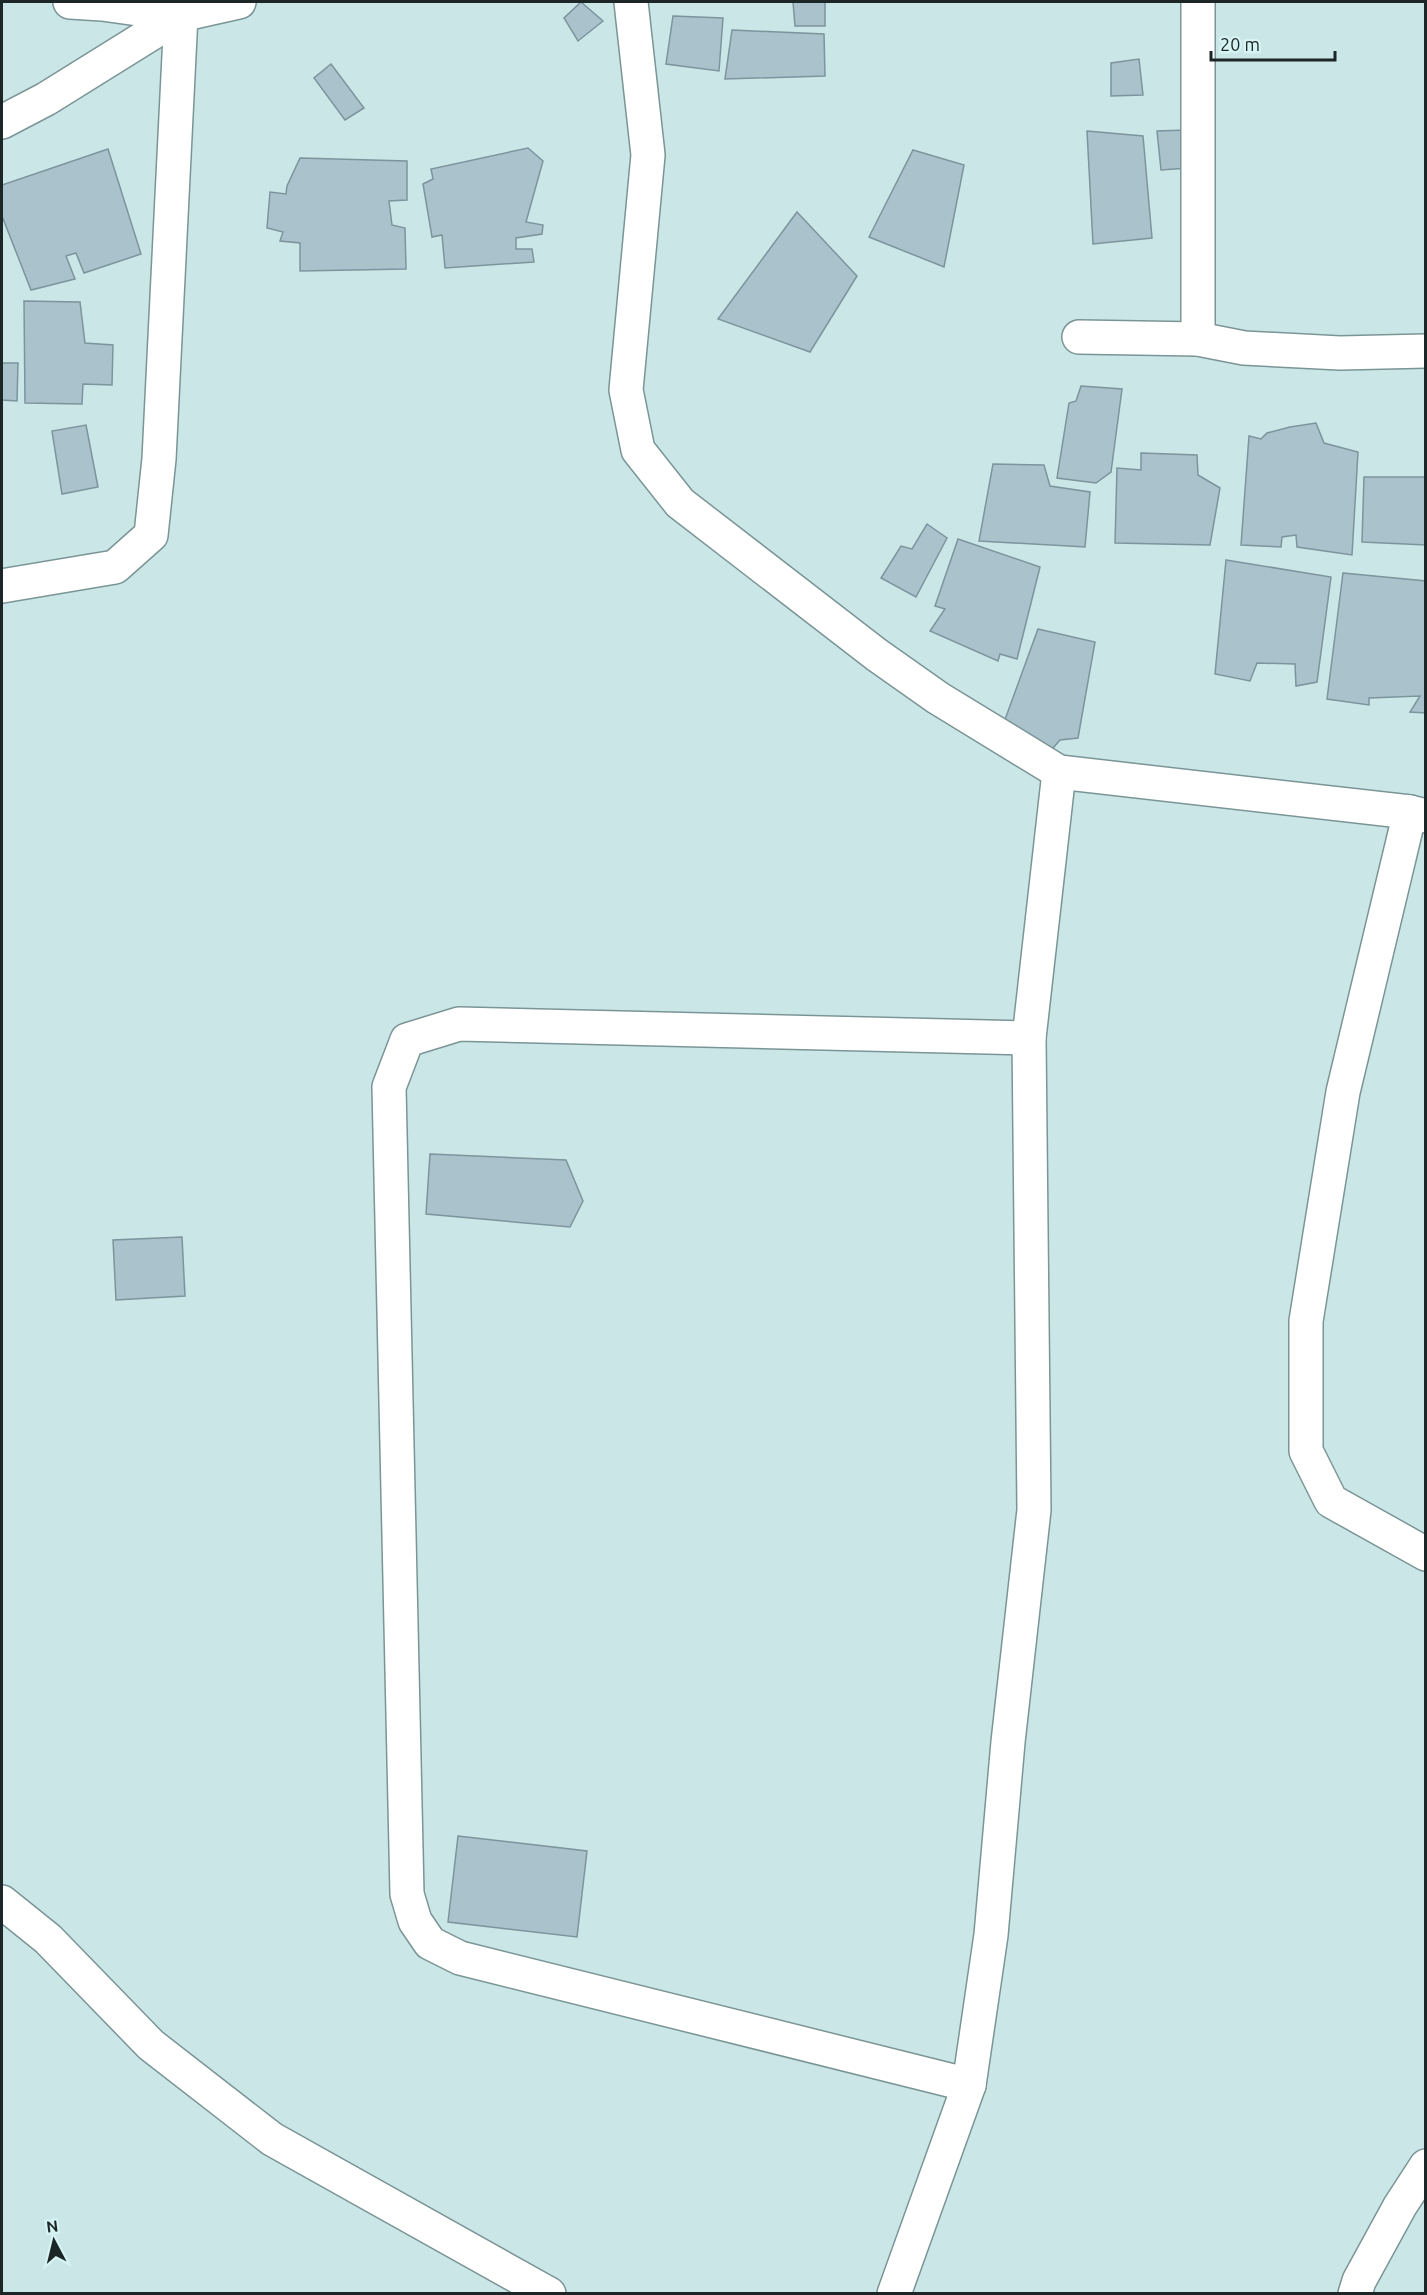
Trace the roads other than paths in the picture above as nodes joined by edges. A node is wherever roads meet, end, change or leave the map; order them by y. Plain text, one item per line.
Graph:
1 (70, 2) edge
2 (239, 2) edge
3 (631, 2) edge
4 (1198, 2) edge
5 (181, 15) junction
6 (2, 122) edge
7 (1079, 337) dead end
8 (1198, 339) junction
9 (1425, 351) edge
10 (2, 586) edge
11 (1059, 772) junction
12 (1418, 814) edge
13 (1029, 1038) junction
14 (1425, 1554) edge
15 (2, 1902) edge
16 (969, 2085) junction
17 (1425, 2166) edge
18 (549, 2294) edge
19 (894, 2294) edge
20 (1355, 2294) edge

1 - 5 street
2 - 5 street
3 - 11 street
4 - 8 street
5 - 6 street
5 - 10 street
7 - 8 street
8 - 9 street
11 - 12 street
11 - 13 street
12 - 14 street
13 - 16 street
13 - 16 street
15 - 18 street
16 - 19 street
17 - 20 street

